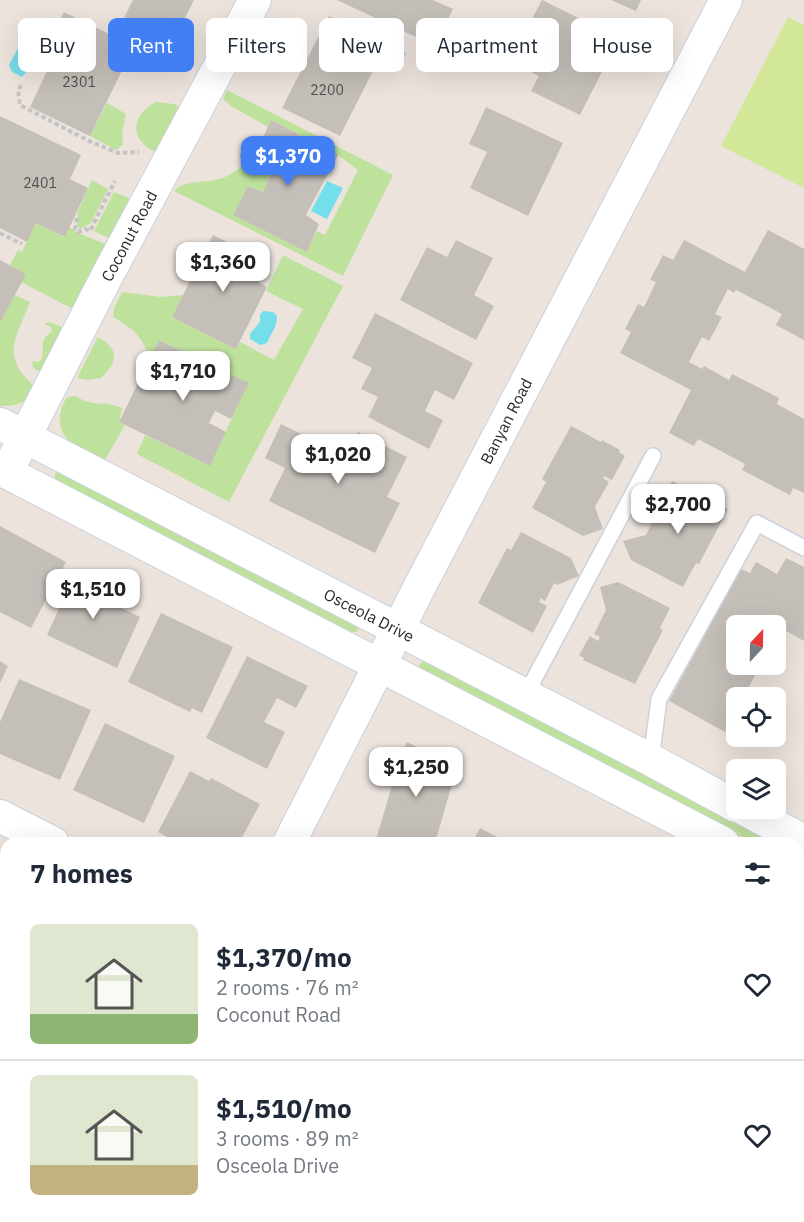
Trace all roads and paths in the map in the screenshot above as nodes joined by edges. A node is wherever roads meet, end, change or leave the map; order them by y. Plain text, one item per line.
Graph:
1 (255, 0) edge
2 (726, 0) edge
3 (21, 85) dead end
4 (139, 152) dead end
5 (240, 154) dead end
6 (271, 169) dead end
7 (115, 181) dead end
8 (77, 218) dead end
9 (0, 233) edge
10 (22, 244) dead end
11 (13, 431) edge
12 (653, 456) dead end
13 (3, 471) edge
14 (804, 548) edge
15 (398, 630) junction
16 (380, 666) junction
17 (525, 696) junction
18 (651, 760) junction
19 (726, 801) edge
20 (0, 816) edge
21 (763, 819) edge
22 (41, 837) edge
23 (292, 837) edge
24 (711, 837) edge
25 (796, 837) edge

1 - 11 street, Coconut Road
2 - 15 street, Banyan Road
3 - 4 path
5 - 6 path
7 - 8 path
9 - 10 path
11 - 13 street, Coconut Road
11 - 15 street, Osceola Drive
12 - 17 lane
13 - 16 street
14 - 18 lane
15 - 16 street, Banyan Road
15 - 17 street, Osceola Drive
16 - 23 street, Banyan Road
16 - 24 street
17 - 18 street, Osceola Drive
18 - 19 street, Osceola Drive
20 - 22 street
21 - 25 street

